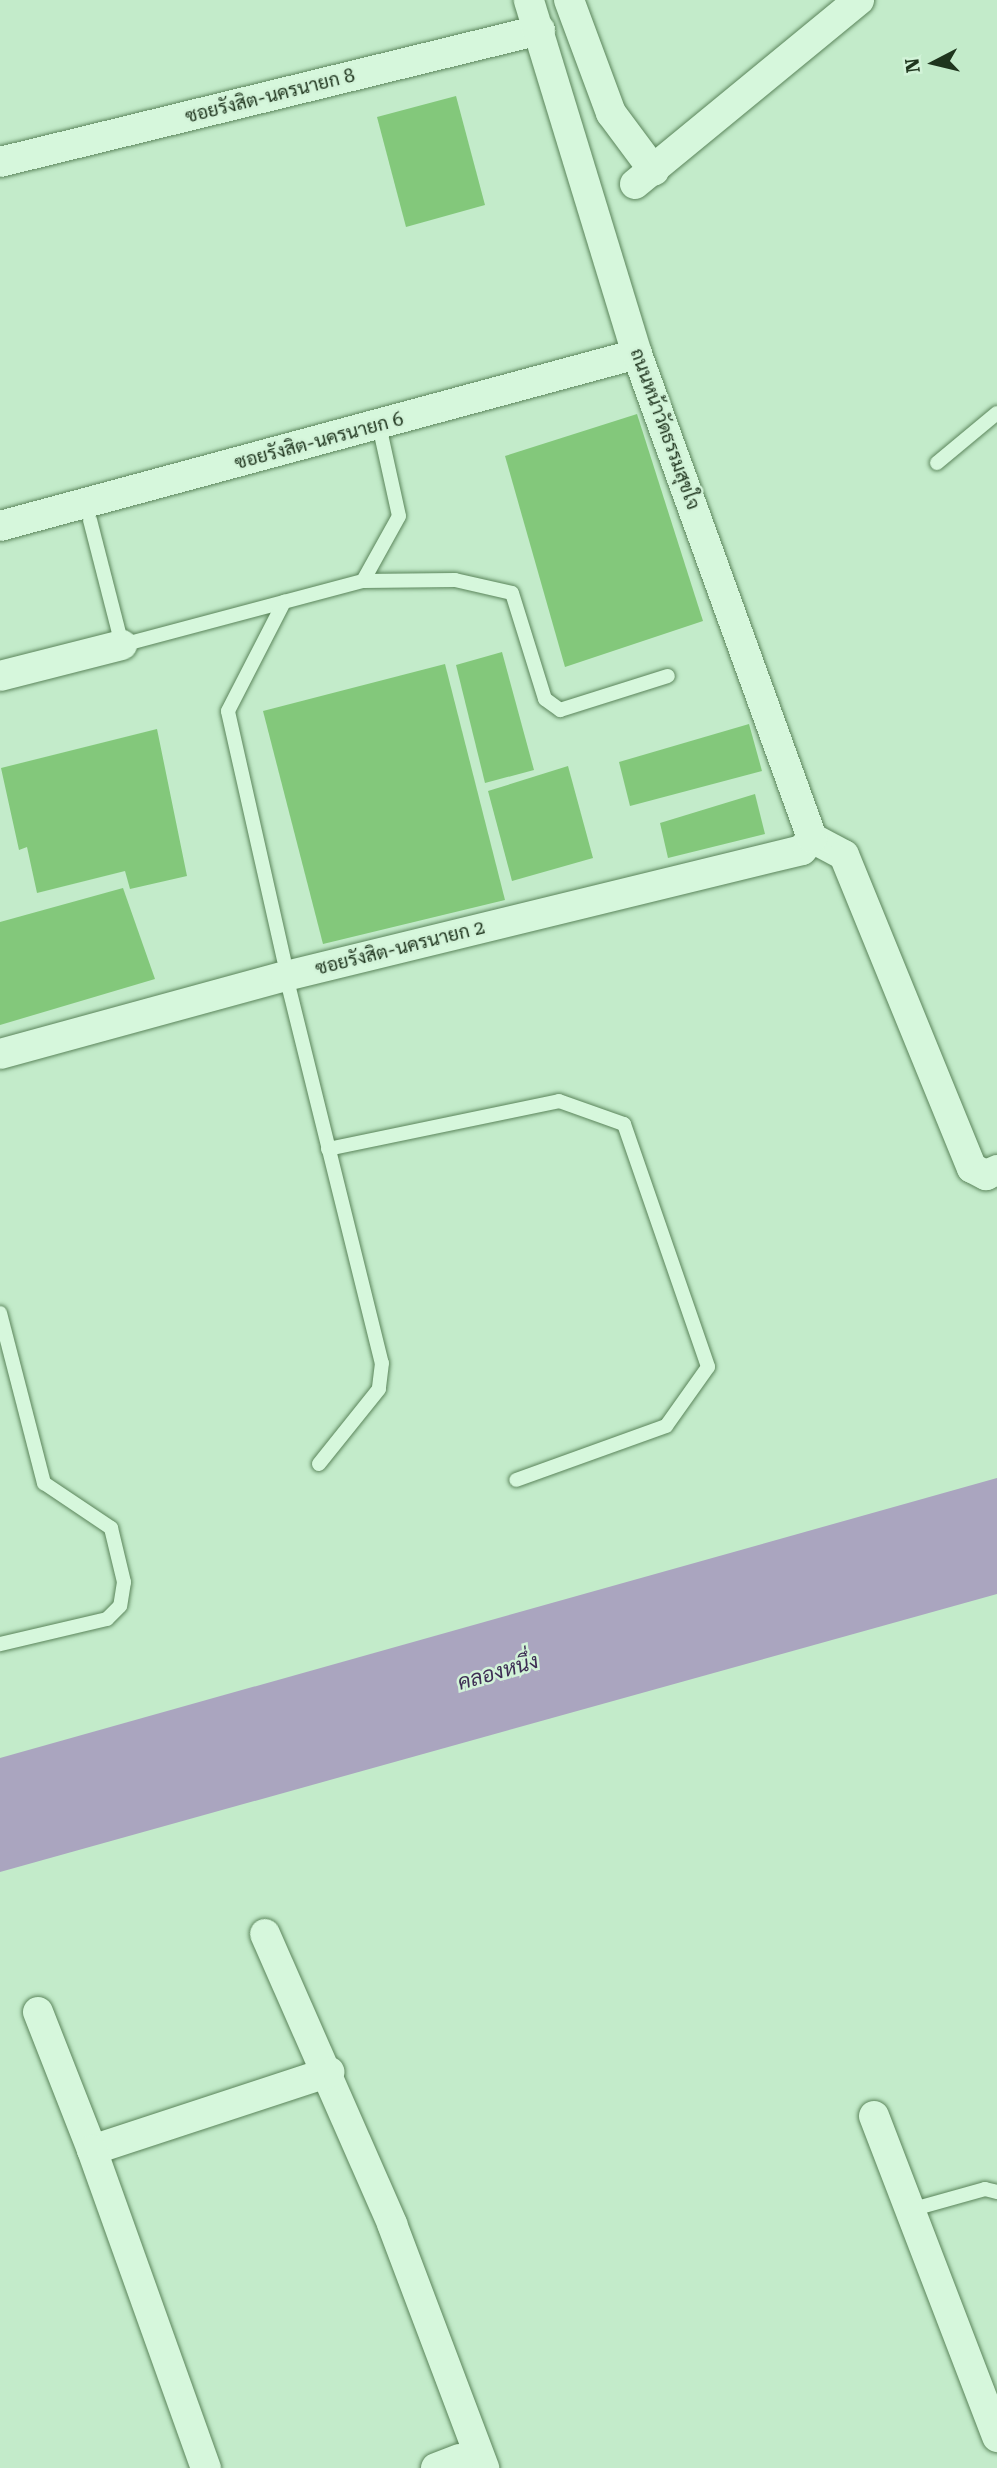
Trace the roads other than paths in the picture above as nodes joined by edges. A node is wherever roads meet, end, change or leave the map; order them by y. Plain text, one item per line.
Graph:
1 (529, 0) edge
2 (569, 0) edge
3 (859, 0) edge
4 (540, 30) junction
5 (0, 162) edge
6 (637, 354) junction
7 (997, 412) edge
8 (379, 425) junction
9 (937, 463) dead end
10 (90, 520) dead end
11 (0, 526) edge
12 (363, 581) junction
13 (284, 602) junction
14 (122, 645) junction
15 (668, 676) dead end
16 (0, 677) edge
17 (807, 844) junction
18 (285, 968) junction
19 (0, 1054) edge
20 (328, 1149) junction
21 (997, 1170) edge
22 (0, 1313) edge
23 (319, 1464) dead end
24 (516, 1480) dead end
25 (0, 1644) edge
26 (265, 1934) dead end
27 (38, 2012) dead end
28 (329, 2072) junction
29 (874, 2116) dead end
30 (92, 2150) junction
31 (997, 2192) edge
32 (910, 2210) junction
33 (997, 2437) edge
34 (459, 2465) edge
35 (206, 2468) edge

1 - 4 street, ถนนหน้าวัดธรรมสุขใจ
2 - 3 street
4 - 5 street, ซอยรังสิต-นครนายก 8
4 - 6 street, ถนนหน้าวัดธรรมสุขใจ
6 - 8 street, ซอยรังสิต-นครนายก 6
6 - 17 street, ถนนหน้าวัดธรรมสุขใจ
7 - 9 lane
8 - 11 street, ซอยรังสิต-นครนายก 6
8 - 12 lane
10 - 14 lane
12 - 13 lane
12 - 15 lane
13 - 14 lane
13 - 18 lane
14 - 16 street
17 - 18 street, ซอยรังสิต-นครนายก 2
17 - 21 street
18 - 19 street, ซอยรังสิต-นครนายก 2
18 - 20 lane
20 - 23 lane
20 - 24 lane
22 - 25 lane
26 - 28 street
27 - 30 street
28 - 30 street
28 - 34 street
29 - 32 street
30 - 35 street
31 - 32 lane
32 - 33 street

